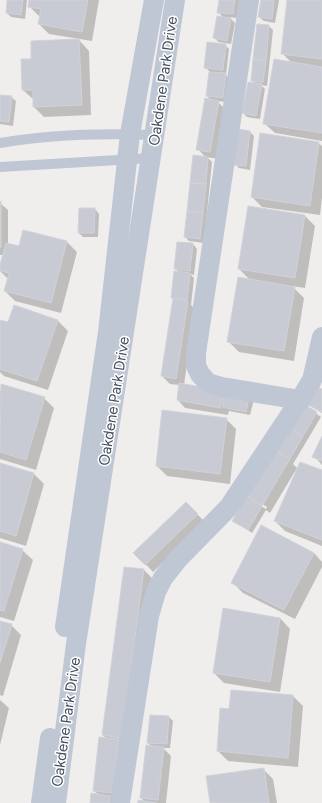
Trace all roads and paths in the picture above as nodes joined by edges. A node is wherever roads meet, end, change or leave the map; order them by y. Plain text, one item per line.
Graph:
1 (154, 0) edge
2 (175, 0) edge
3 (249, 0) edge
4 (130, 134) junction
5 (155, 135) junction
6 (0, 143) edge
7 (152, 158) junction
8 (127, 160) junction
9 (0, 167) edge
10 (322, 337) edge
11 (300, 400) junction
12 (41, 803) edge
13 (56, 803) edge
14 (120, 803) edge

1 - 4 street, Oakdene Park Drive
2 - 5 street, Oakdene Park Drive
3 - 11 street
4 - 5 lane
4 - 6 lane
4 - 8 street, Oakdene Park Drive
5 - 7 street, Oakdene Park Drive
7 - 8 lane
7 - 13 street, Oakdene Park Drive
8 - 9 lane
8 - 12 street, Oakdene Park Drive
10 - 11 street
11 - 14 street

